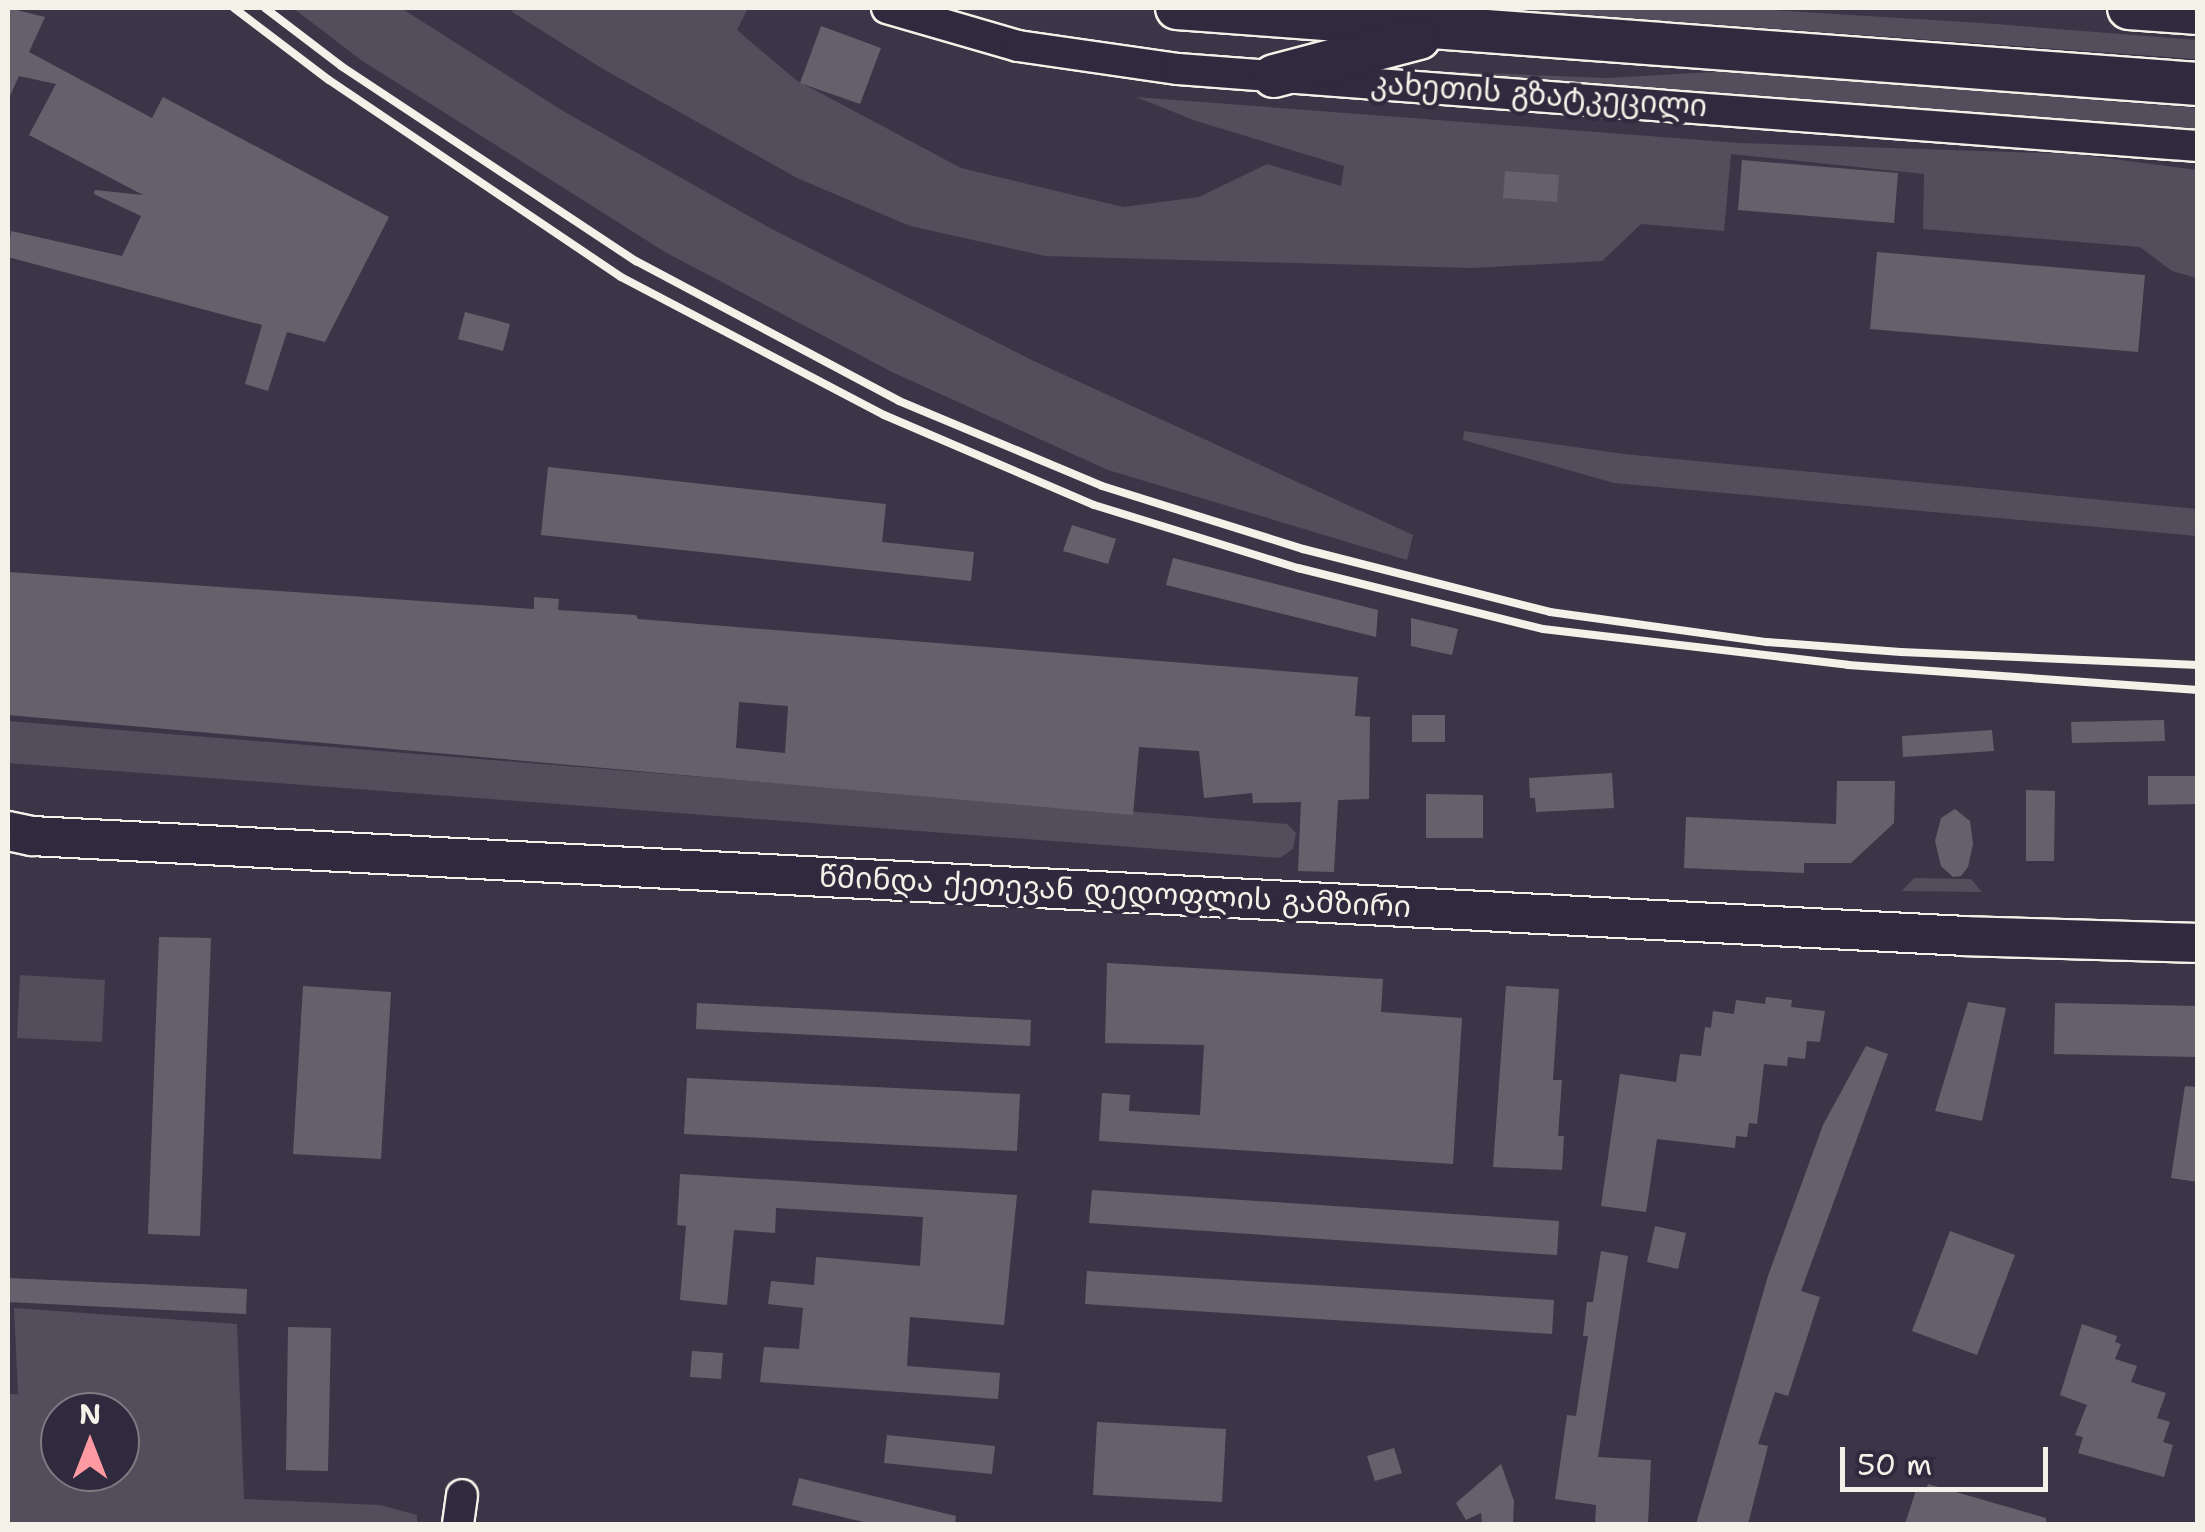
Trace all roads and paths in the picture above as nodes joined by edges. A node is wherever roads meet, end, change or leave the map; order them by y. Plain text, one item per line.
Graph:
1 (887, 8) edge
2 (1177, 8) edge
3 (2129, 8) edge
4 (2198, 13) edge
5 (1454, 29) junction
6 (1274, 76) junction
7 (2198, 84) edge
8 (2198, 146) edge
9 (16, 835) edge
10 (2198, 943) edge

1 - 6 street, კახეთის გზატკეცილი
2 - 5 highway, კახეთის გზატკეცილი
3 - 4 highway
5 - 6 highway
5 - 7 highway, კახეთის გზატკეცილი
6 - 8 street, კახეთის გზატკეცილი
9 - 10 main road, წმინდა ქეთევან დედოფლის გამზირი

